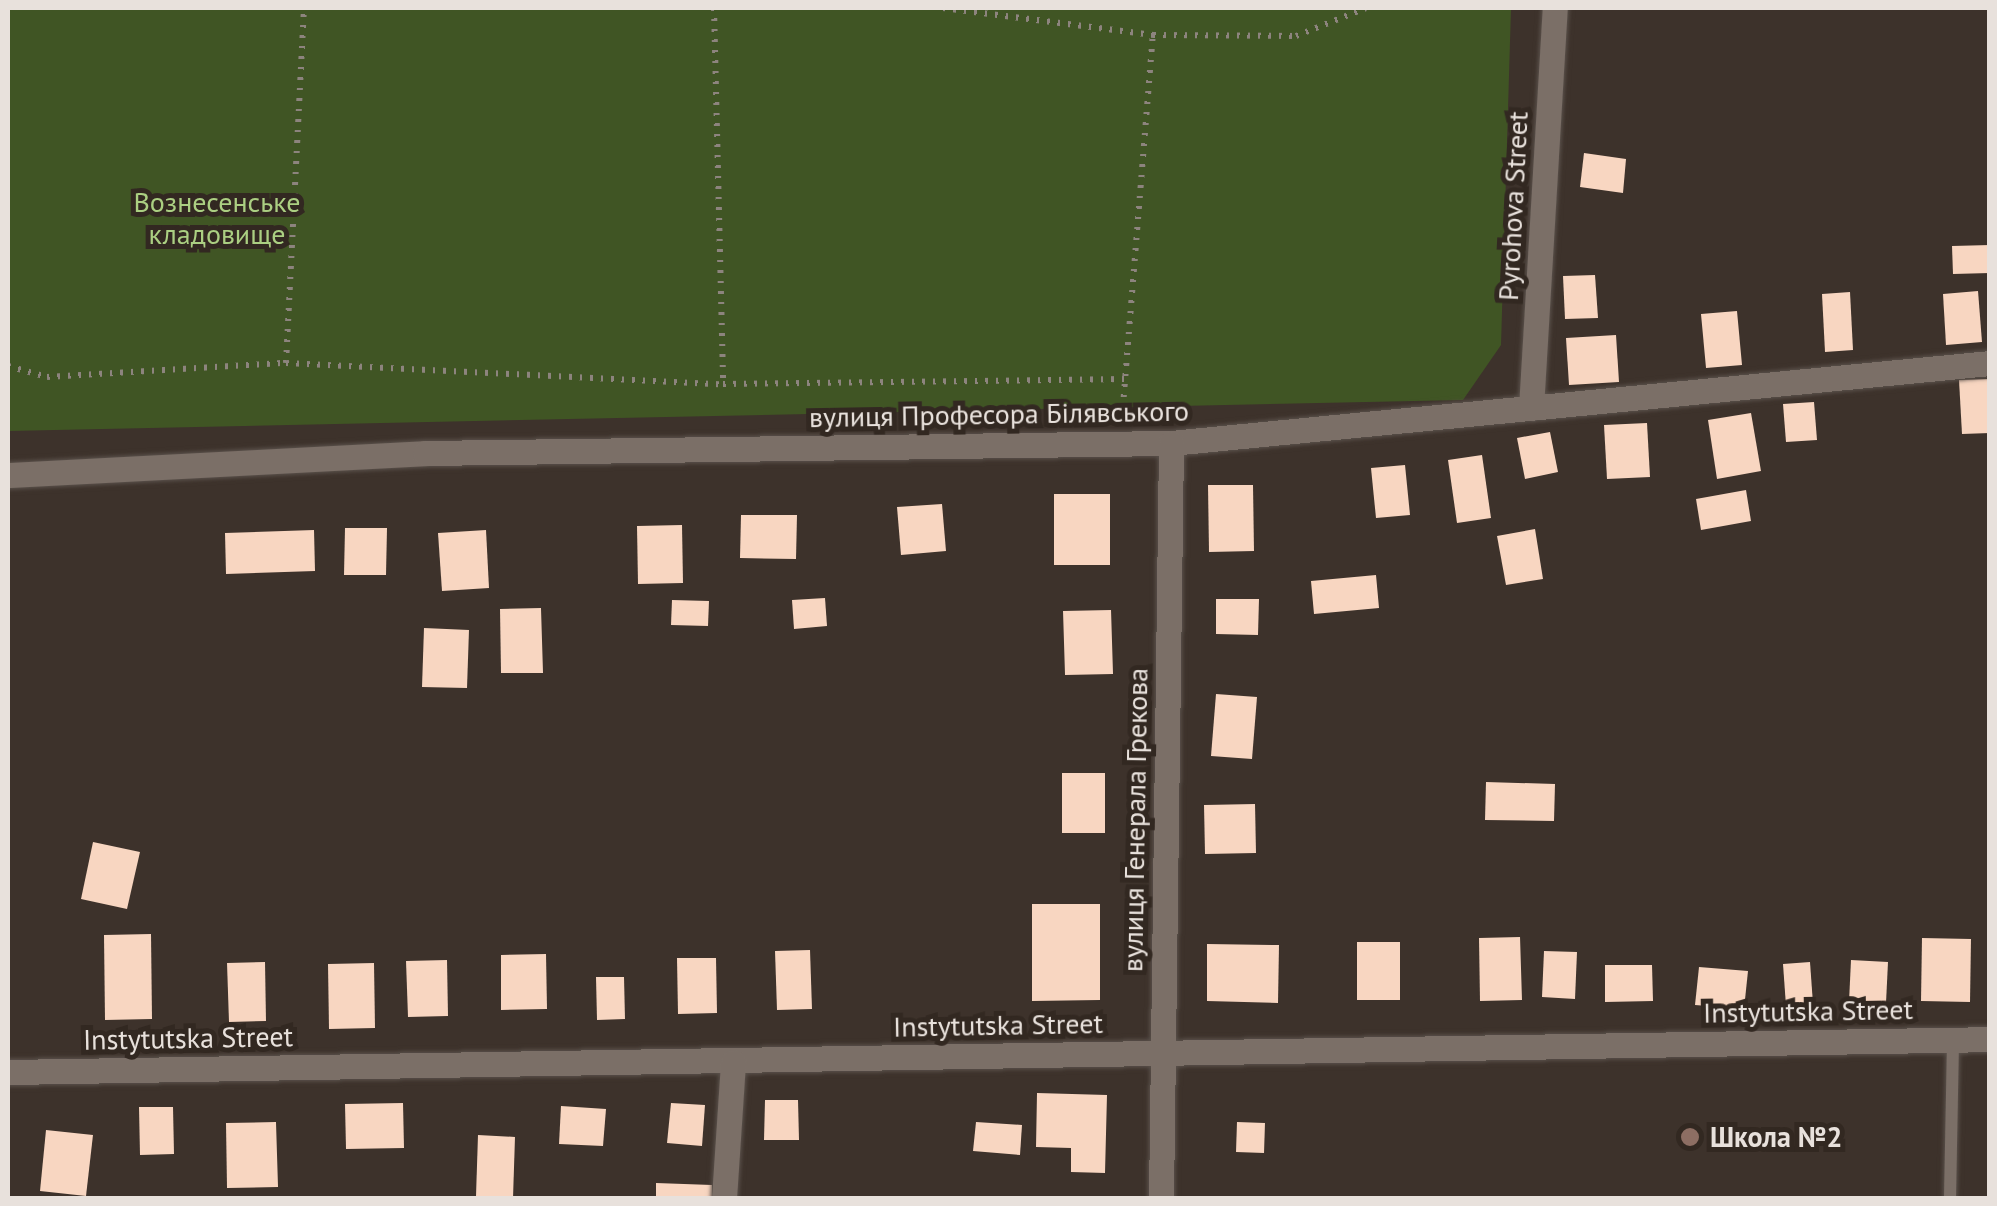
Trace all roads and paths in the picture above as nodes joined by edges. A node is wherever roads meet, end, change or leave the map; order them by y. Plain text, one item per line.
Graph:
1 (304, 8) edge
2 (714, 8) edge
3 (943, 8) edge
4 (1366, 8) edge
5 (1555, 8) edge
6 (1153, 35) junction
7 (286, 363) junction
8 (1990, 363) edge
9 (8, 366) edge
10 (1125, 379) junction
11 (723, 384) junction
12 (1531, 408) junction
13 (1170, 442) junction
14 (1120, 444) junction
15 (8, 475) edge
16 (1952, 1039) junction
17 (1990, 1039) edge
18 (1161, 1052) junction
19 (733, 1062) junction
20 (8, 1072) edge
21 (724, 1198) edge
22 (1161, 1198) edge
23 (1950, 1198) edge

1 - 7 path
2 - 11 path
3 - 6 path
4 - 6 path
5 - 12 street, Pyrohova Street
6 - 10 path
7 - 9 path
7 - 11 path
8 - 12 street, вулиця Професора Білявського
10 - 11 path
10 - 14 path
12 - 13 street, вулиця Професора Білявського
13 - 14 street, вулиця Професора Білявського
13 - 18 street, вулиця Генерала Грекова
14 - 15 street, вулиця Професора Білявського
16 - 17 street, Instytutska Street
16 - 18 street, Instytutska Street
16 - 23 lane
18 - 19 street, Instytutska Street
18 - 22 street, вулиця Генерала Грекова
19 - 20 street, Instytutska Street
19 - 21 street

